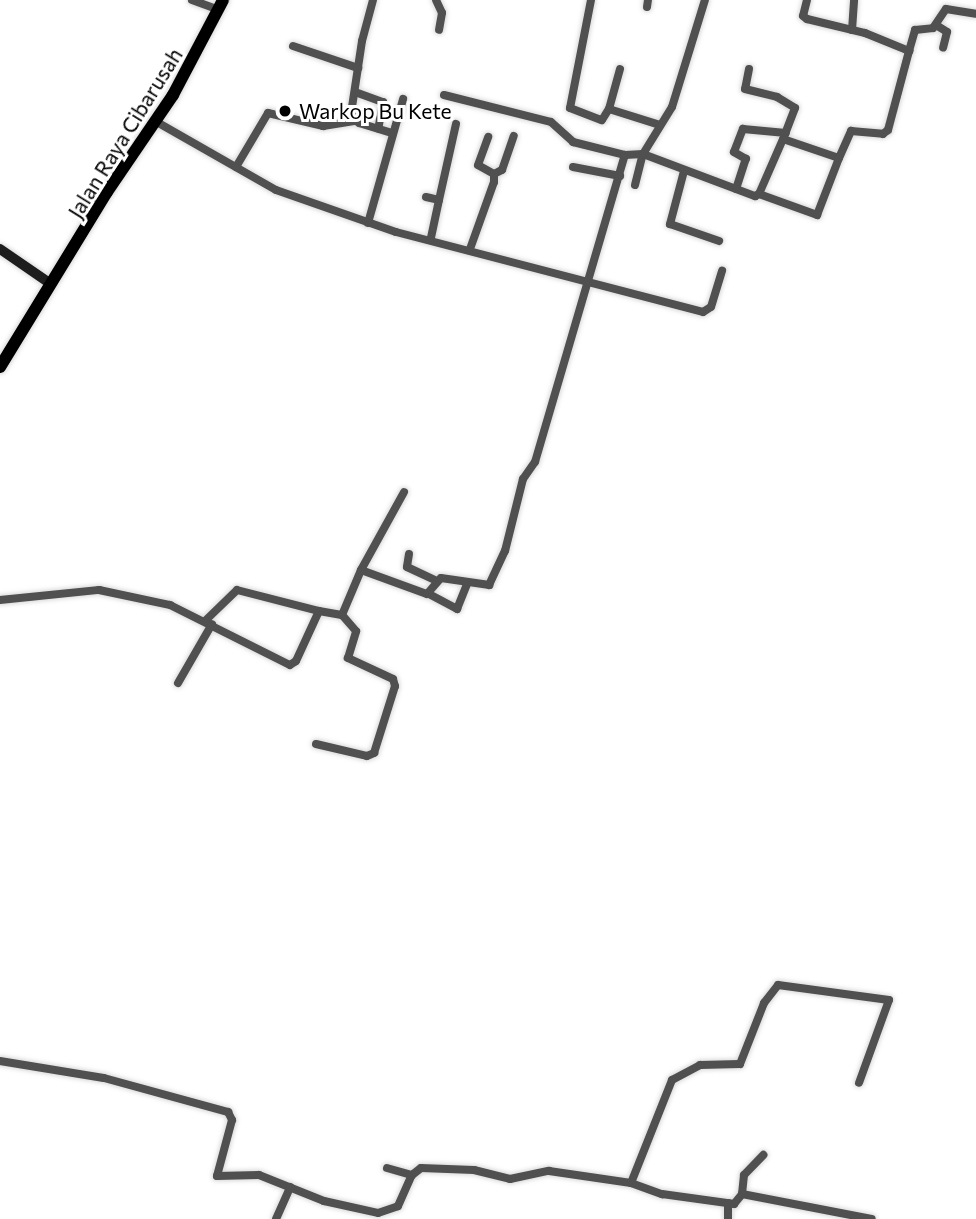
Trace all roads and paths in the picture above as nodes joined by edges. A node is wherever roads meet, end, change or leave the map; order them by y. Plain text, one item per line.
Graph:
1 (192, 0) edge
2 (373, 0) edge
3 (436, 0) edge
4 (591, 0) edge
5 (705, 0) edge
6 (807, 0) edge
7 (854, 0) edge
8 (223, 3) edge
9 (950, 4) edge
10 (976, 14) edge
11 (936, 25) junction
12 (439, 30) dead end
13 (852, 30) junction
14 (293, 46) dead end
15 (943, 48) dead end
16 (909, 51) junction
17 (358, 68) junction
18 (620, 69) dead end
19 (749, 69) dead end
20 (355, 92) junction
21 (444, 95) dead end
22 (403, 99) dead end
23 (610, 109) junction
24 (156, 121) junction
25 (356, 121) junction
26 (456, 124) dead end
27 (660, 125) junction
28 (378, 129) junction
29 (392, 132) junction
30 (514, 136) dead end
31 (784, 136) junction
32 (488, 137) dead end
33 (625, 155) junction
34 (643, 155) junction
35 (839, 158) junction
36 (236, 167) junction
37 (573, 167) dead end
38 (684, 171) junction
39 (494, 174) junction
40 (620, 176) junction
41 (635, 185) dead end
42 (736, 189) junction
43 (760, 194) junction
44 (426, 197) dead end
45 (439, 201) junction
46 (368, 223) junction
47 (431, 239) junction
48 (719, 241) dead end
49 (0, 249) edge
50 (470, 249) junction
51 (722, 271) dead end
52 (590, 283) junction
53 (51, 284) junction
54 (4, 352) edge
55 (0, 367) edge
56 (404, 492) dead end
57 (409, 554) dead end
58 (361, 570) junction
59 (435, 580) junction
60 (467, 582) junction
61 (429, 594) junction
62 (0, 600) edge
63 (319, 611) junction
64 (342, 615) junction
65 (209, 622) junction
66 (178, 683) dead end
67 (316, 744) dead end
68 (0, 1061) edge
69 (859, 1083) dead end
70 (763, 1155) dead end
71 (387, 1168) dead end
72 (412, 1175) junction
73 (631, 1183) junction
74 (290, 1187) junction
75 (742, 1194) junction
76 (729, 1203) junction
77 (276, 1219) edge
78 (728, 1219) edge
79 (872, 1219) edge

1 - 8 street
2 - 17 street
3 - 12 street
4 - 23 street
5 - 27 street
6 - 13 street
7 - 13 street
8 - 24 main road, Jalan Raya Cibarusah
9 - 10 street
9 - 11 street
11 - 15 street
11 - 16 street
13 - 16 street
14 - 17 street
16 - 35 street
17 - 20 street
18 - 23 street
19 - 31 street
20 - 25 street
20 - 28 street
21 - 33 street
22 - 29 street
23 - 27 street
24 - 36 street
24 - 53 main road, Jalan Raya Cibarusah
25 - 28 street
25 - 36 street
26 - 45 street
27 - 34 street
28 - 29 street
29 - 46 street
30 - 39 street
31 - 35 street
31 - 42 street
31 - 43 street
32 - 39 street
33 - 34 street
33 - 40 street
34 - 38 street
34 - 41 street
35 - 43 street
36 - 46 street
37 - 40 street
38 - 42 street
38 - 48 street
39 - 50 street
40 - 52 street
42 - 43 street
44 - 45 street
45 - 47 street
46 - 47 street
47 - 50 street
49 - 53 street
50 - 52 street
51 - 52 street
52 - 60 street
53 - 54 main road, Jalan Raya Cibarusah
54 - 55 main road, Jalan Raya Cibarusah
56 - 58 street
57 - 59 street
58 - 61 street
58 - 64 street
59 - 60 street
59 - 61 street
60 - 61 street
62 - 65 street
63 - 64 street
63 - 65 street
63 - 65 street
64 - 67 street
65 - 66 street
68 - 74 street
69 - 73 street
70 - 75 street
71 - 72 street
72 - 73 street
72 - 74 street
73 - 76 street
74 - 77 street
75 - 76 street
75 - 79 street
76 - 78 street

